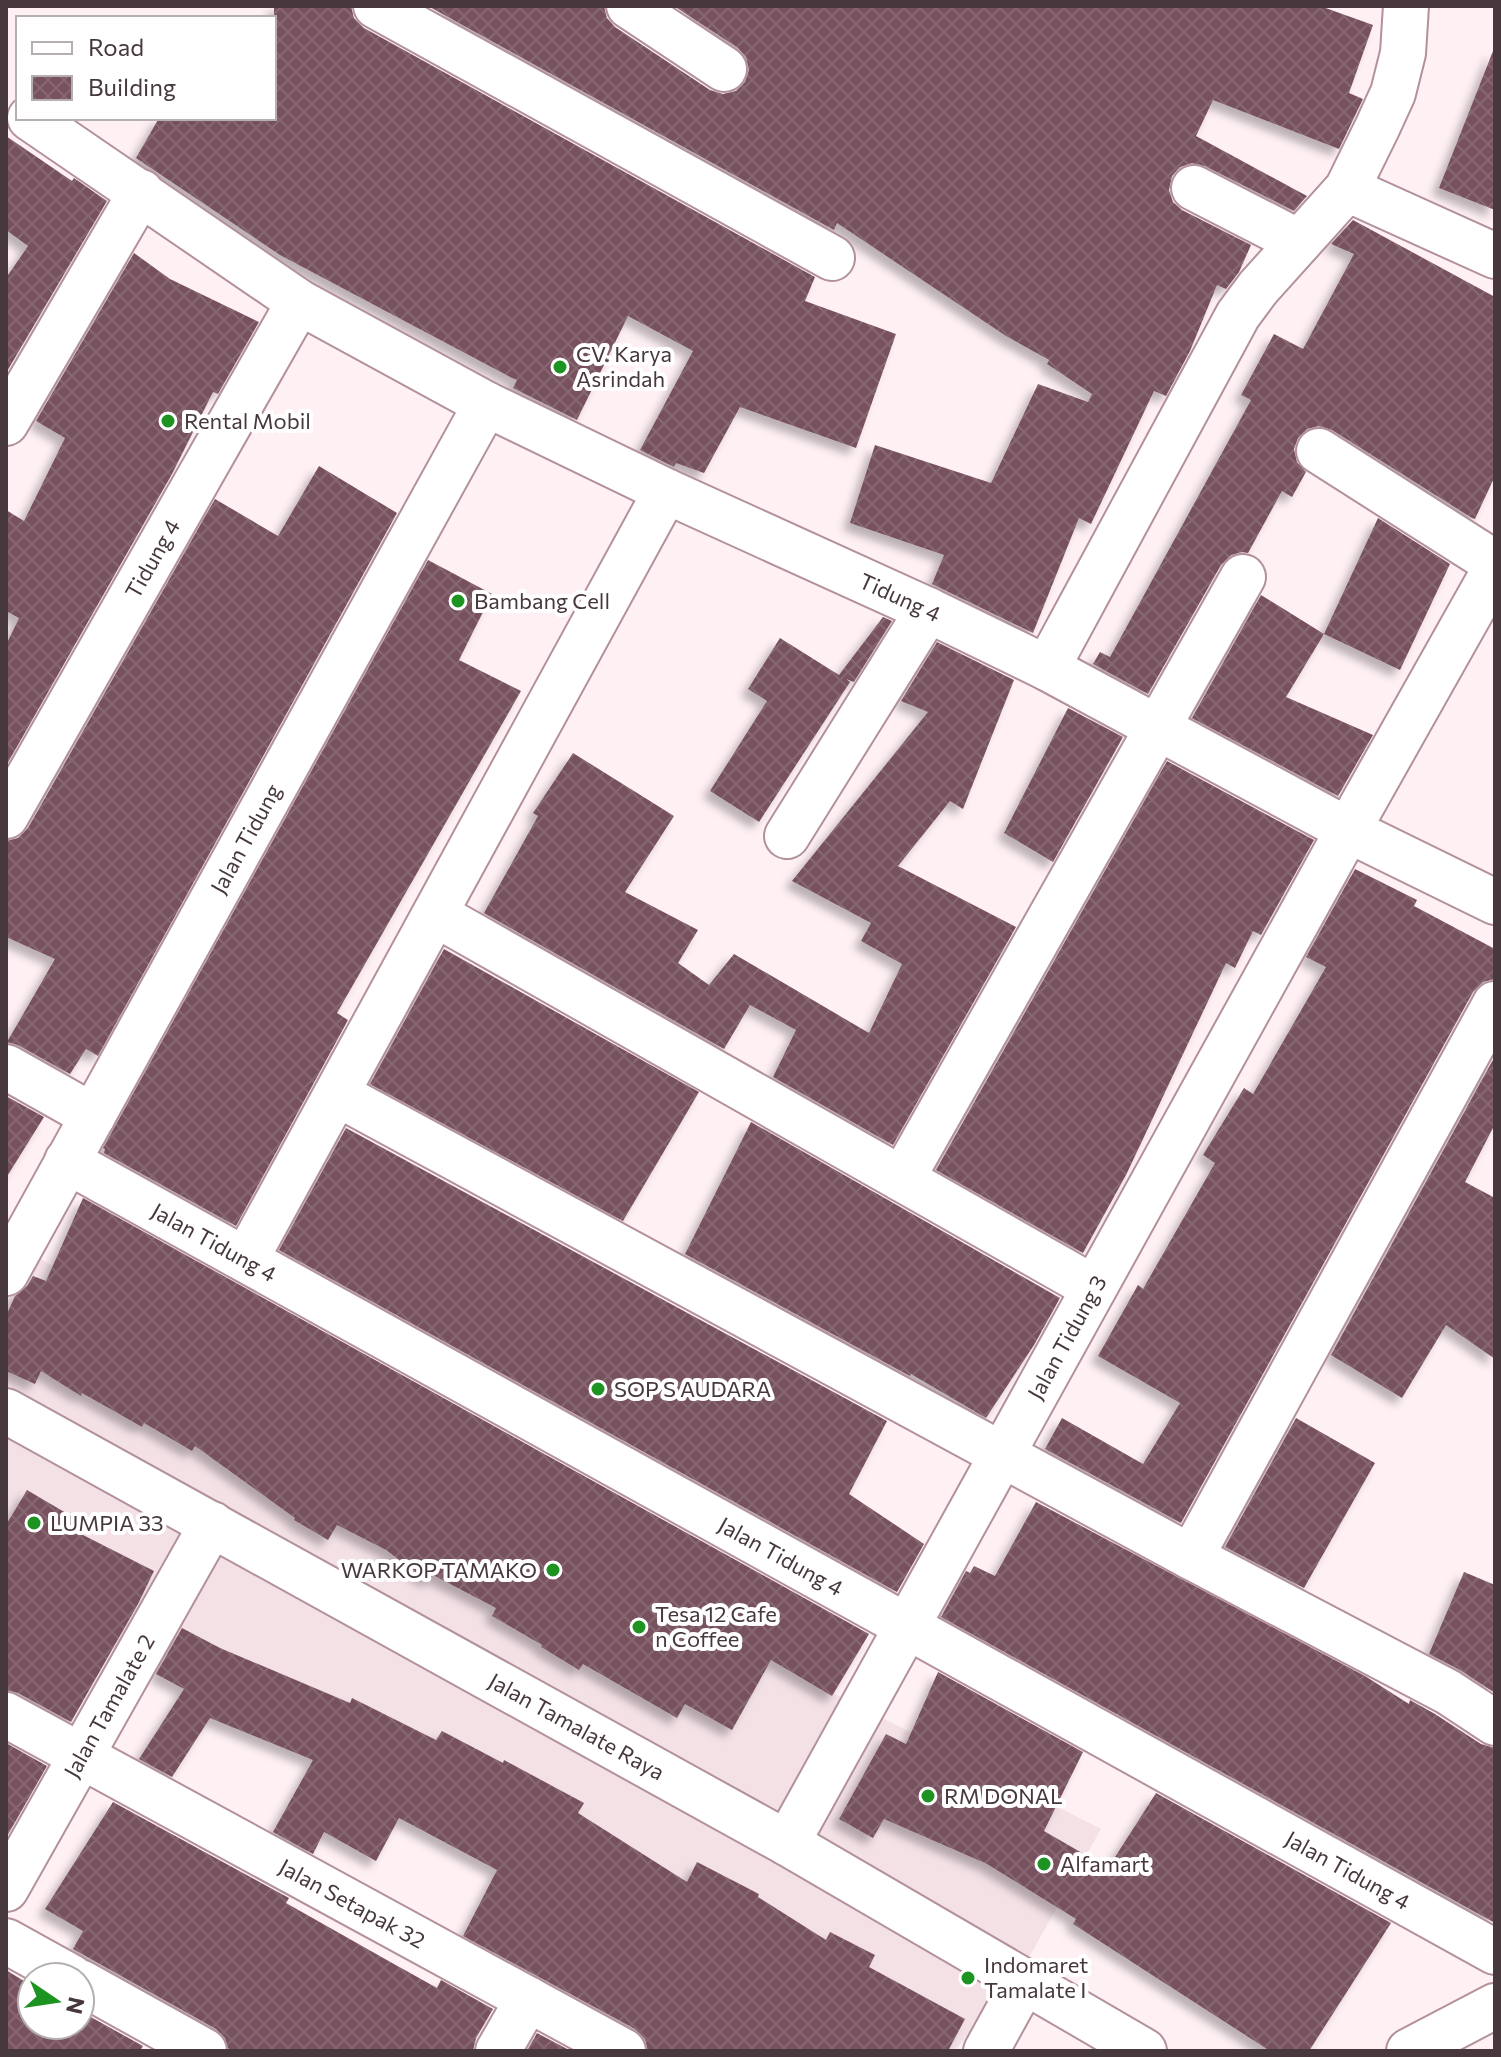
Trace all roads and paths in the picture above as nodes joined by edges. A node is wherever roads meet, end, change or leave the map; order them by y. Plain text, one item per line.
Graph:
1 (376, 6) edge
2 (629, 6) edge
3 (1406, 6) edge
4 (724, 69) dead end
5 (33, 120) edge
6 (1194, 188) dead end
7 (1347, 189) junction
8 (141, 192) junction
9 (1299, 242) junction
10 (1495, 256) edge
11 (832, 258) dead end
12 (299, 302) junction
13 (486, 404) junction
14 (6, 423) edge
15 (1319, 451) dead end
16 (666, 491) junction
17 (1495, 563) edge
18 (1495, 569) edge
19 (1243, 577) dead end
20 (928, 610) junction
21 (1047, 668) junction
22 (1158, 727) junction
23 (6, 816) edge
24 (1348, 830) junction
25 (787, 836) dead end
26 (1495, 902) edge
27 (435, 914) junction
28 (1495, 1004) edge
29 (6, 1067) edge
30 (337, 1094) junction
31 (93, 1116) junction
32 (67, 1161) junction
33 (902, 1179) junction
34 (246, 1259) junction
35 (6, 1273) edge
36 (1094, 1288) junction
37 (6, 1411) edge
38 (1002, 1454) junction
39 (212, 1524) junction
40 (1191, 1557) junction
41 (906, 1626) junction
42 (6, 1715) edge
43 (1495, 1723) edge
44 (82, 1757) junction
45 (787, 1843) junction
46 (6, 1889) edge
47 (6, 1941) edge
48 (1495, 1952) edge
49 (42, 1961) edge
50 (1024, 1982) junction
51 (96, 1991) edge
52 (528, 1999) junction
53 (1492, 2013) edge
54 (204, 2051) edge
55 (498, 2051) edge
56 (623, 2051) edge
57 (986, 2051) edge
58 (1144, 2051) edge
59 (1409, 2051) edge

1 - 11 street
2 - 4 street
3 - 7 street
5 - 8 street, Tidung 4
6 - 9 street
7 - 9 street
7 - 10 street
8 - 12 street, Tidung 4
8 - 14 street
9 - 21 street
12 - 13 street, Tidung 4
12 - 23 street, Tidung 4
13 - 16 street, Tidung 4
13 - 31 street, Jalan Tidung
15 - 17 street
16 - 20 street, Tidung 4
16 - 27 street
18 - 24 street, Jalan Tidung 3
19 - 22 street
20 - 21 street, Tidung 4
20 - 25 street
21 - 22 street, Tidung 4
22 - 24 street, Tidung 4
22 - 33 street
24 - 26 street, Tidung 4
24 - 36 street, Jalan Tidung 3
27 - 30 street
27 - 33 street
28 - 40 street
29 - 31 street
30 - 34 street
30 - 38 street
31 - 32 street, Jalan Tidung
32 - 34 street, Jalan Tidung 4
32 - 35 street, Jalan Tidung
33 - 36 street
34 - 41 street, Jalan Tidung 4
36 - 38 street, Jalan Tidung 3
37 - 39 street, Jalan Tamalate Raya
38 - 40 street
38 - 41 street, Jalan Tidung 3
39 - 44 street, Jalan Tamalate 2
39 - 45 street, Jalan Tamalate Raya
40 - 43 street
41 - 45 street, Jalan Tidung 3
41 - 48 street, Jalan Tidung 4
42 - 44 street, Jalan Setapak 32
44 - 46 street, Jalan Tamalate 2
44 - 52 street, Jalan Setapak 32
45 - 50 street, Jalan Tamalate Raya
47 - 49 street
50 - 57 street
50 - 58 street, Jalan Tamalate Raya
51 - 54 street
52 - 55 street
52 - 56 street, Jalan Setapak 32
53 - 59 street

